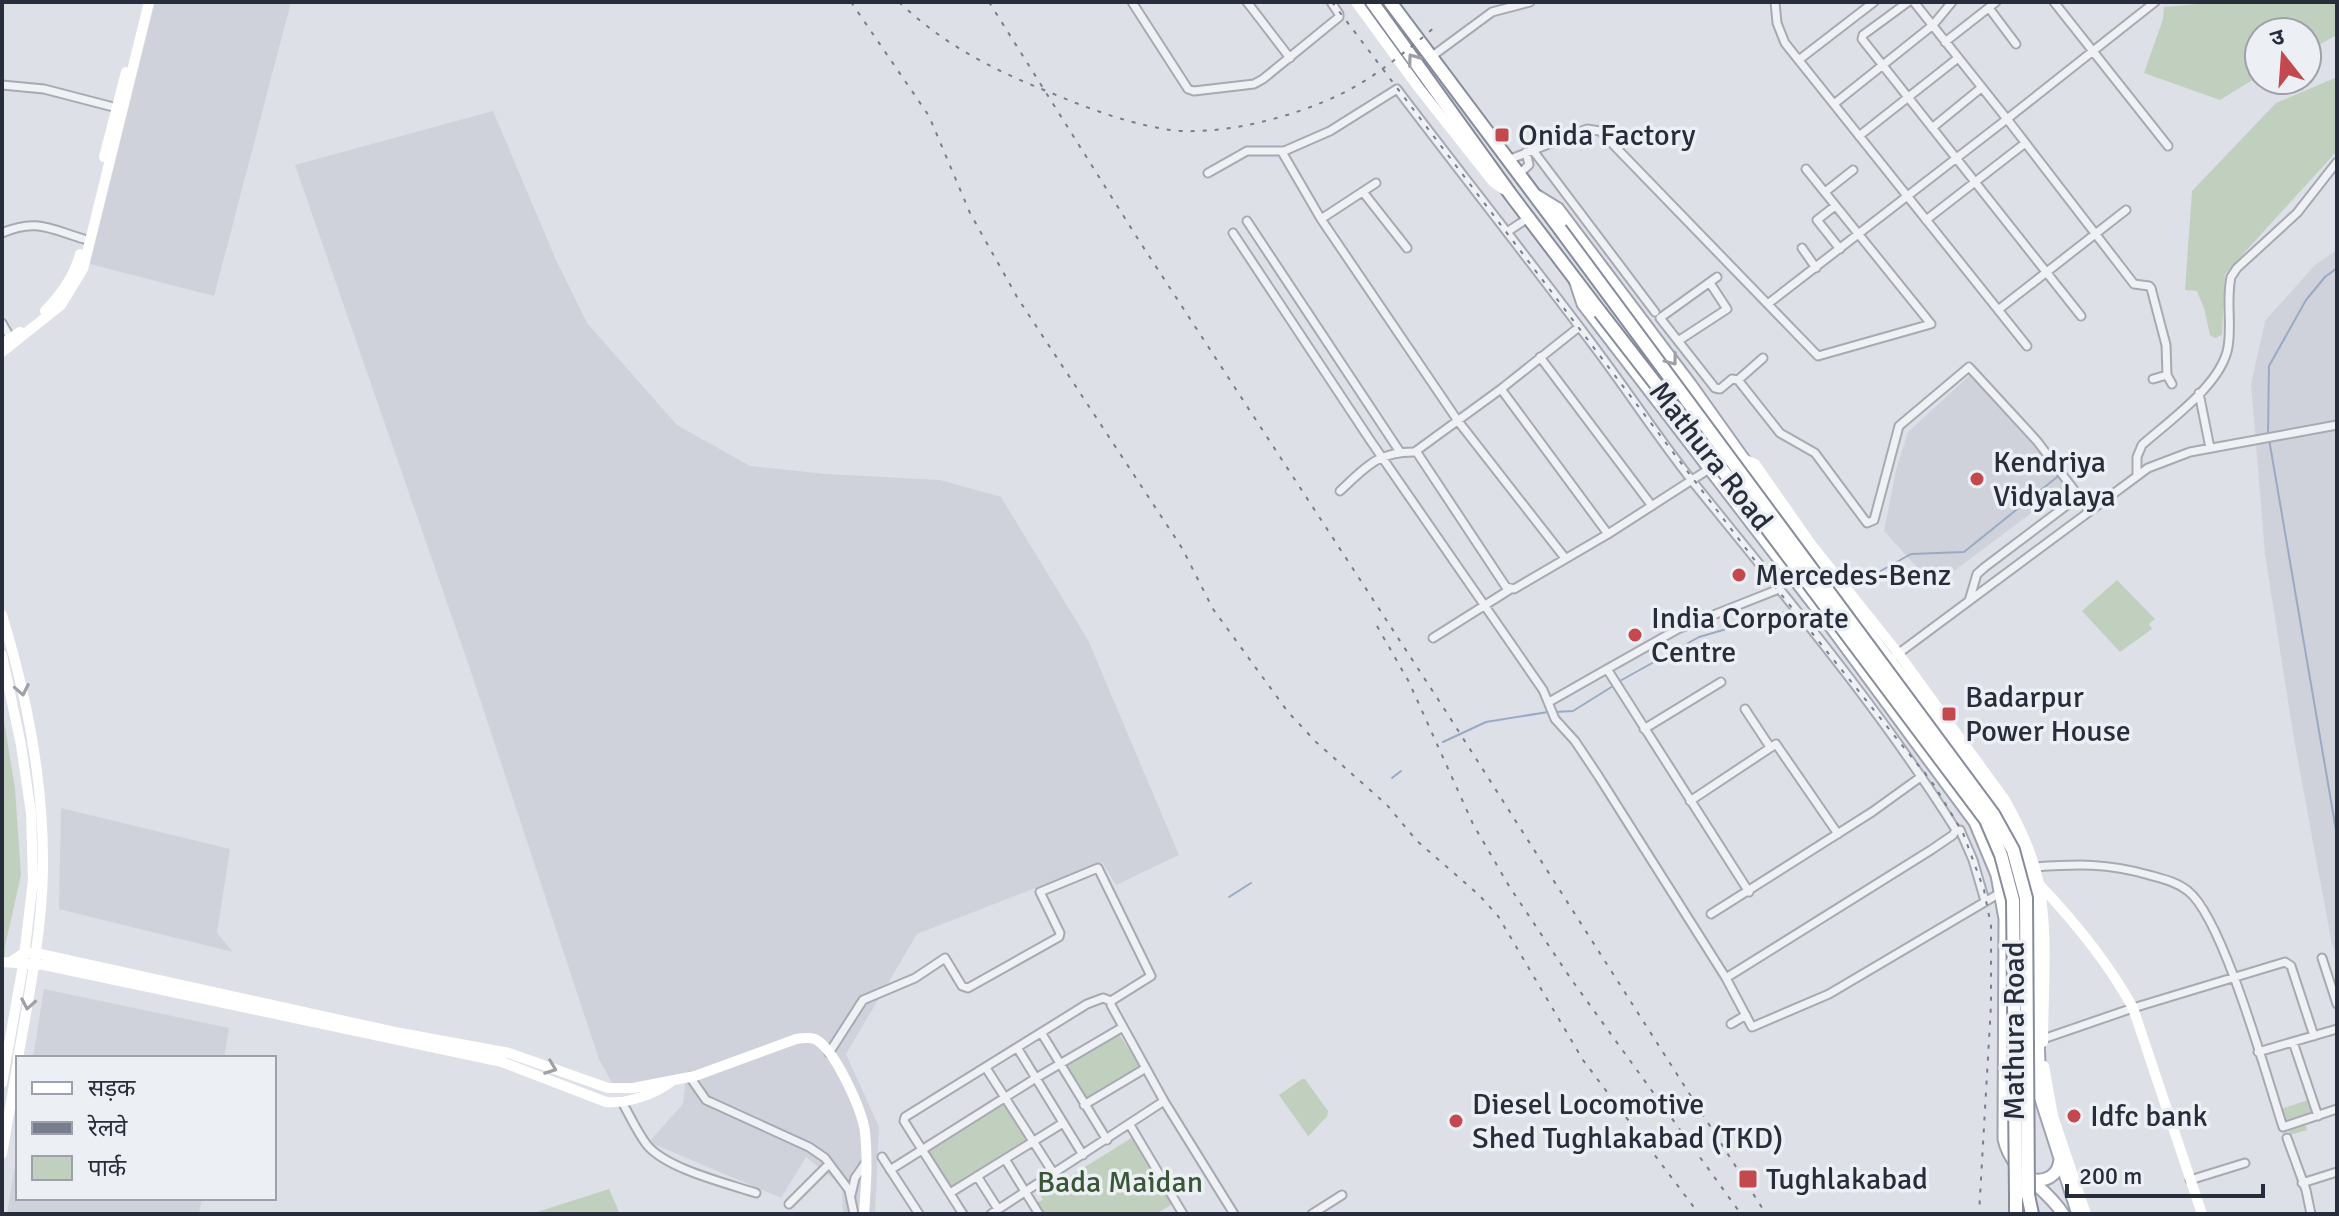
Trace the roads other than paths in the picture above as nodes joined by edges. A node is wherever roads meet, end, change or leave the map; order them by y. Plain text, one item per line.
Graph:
1 (146, 2) edge
2 (1132, 2) edge
3 (1247, 2) edge
4 (1331, 2) edge
5 (1356, 2) edge
6 (1372, 2) edge
7 (1390, 2) edge
8 (1530, 2) edge
9 (1775, 2) edge
10 (1874, 2) edge
11 (1908, 2) edge
12 (1914, 2) edge
13 (1952, 2) edge
14 (2054, 2) edge
15 (2155, 2) edge
16 (1992, 5) edge
17 (1933, 25) junction
18 (1945, 42) junction
19 (2016, 44) dead end
20 (2093, 50) junction
21 (1431, 57) junction
22 (1290, 58) junction
23 (1958, 58) junction
24 (1800, 59) junction
25 (1883, 66) junction
26 (2, 85) edge
27 (1981, 88) junction
28 (1908, 97) junction
29 (1834, 104) junction
30 (120, 108) junction
31 (2007, 119) junction
32 (1932, 128) junction
33 (1859, 136) junction
34 (2024, 144) junction
35 (2168, 146) dead end
36 (1529, 150) junction
37 (1283, 151) junction
38 (1957, 159) junction
39 (1508, 160) junction
40 (2337, 162) edge
41 (1806, 169) dead end
42 (1853, 170) dead end
43 (1208, 173) dead end
44 (1519, 174) junction
45 (1974, 182) junction
46 (1376, 183) dead end
47 (1363, 192) junction
48 (1825, 192) junction
49 (1533, 193) junction
50 (1511, 195) junction
51 (1907, 197) junction
52 (1835, 206) junction
53 (2126, 210) dead end
54 (1528, 218) junction
55 (1321, 219) junction
56 (1926, 220) junction
57 (1247, 221) dead end
58 (1507, 232) junction
59 (2, 233) edge
60 (1233, 233) dead end
61 (2095, 234) junction
62 (1859, 235) junction
63 (84, 239) junction
64 (1407, 248) dead end
65 (1802, 248) dead end
66 (1840, 249) junction
67 (1816, 268) junction
68 (2046, 273) junction
69 (1575, 280) junction
70 (1769, 303) junction
71 (1998, 310) junction
72 (1655, 312) dead end
73 (2081, 316) dead end
74 (2, 323) edge
75 (1579, 327) junction
76 (1678, 341) junction
77 (9, 342) edge
78 (2027, 346) dead end
79 (2, 352) edge
80 (1540, 357) junction
81 (1763, 358) dead end
82 (2167, 375) junction
83 (2153, 379) dead end
84 (1738, 380) junction
85 (2172, 384) dead end
86 (1501, 389) junction
87 (2199, 393) junction
88 (1458, 421) junction
89 (2337, 425) edge
90 (2210, 448) junction
91 (1400, 452) junction
92 (1416, 452) junction
93 (1382, 456) junction
94 (1709, 469) junction
95 (2137, 476) junction
96 (1692, 481) junction
97 (1340, 491) dead end
98 (2079, 496) junction
99 (1652, 506) junction
100 (2090, 511) junction
101 (1608, 534) junction
102 (1565, 558) junction
103 (1779, 589) junction
104 (1509, 590) junction
105 (1843, 592) junction
106 (1969, 601) junction
107 (1485, 603) junction
108 (2, 615) edge
109 (1869, 633) junction
110 (1433, 638) dead end
111 (1847, 647) junction
112 (2, 655) edge
113 (1894, 657) junction
114 (1608, 672) junction
115 (1721, 682) dead end
116 (1931, 707) junction
117 (1551, 709) junction
118 (1745, 709) dead end
119 (1903, 722) junction
120 (1644, 729) junction
121 (1888, 731) junction
122 (1770, 747) junction
123 (1922, 776) junction
124 (1690, 801) junction
125 (1956, 830) junction
126 (1838, 834) junction
127 (2031, 870) junction
128 (2039, 884) junction
129 (1749, 892) junction
130 (2000, 893) junction
131 (1985, 901) junction
132 (1711, 914) dead end
133 (2322, 958) dead end
134 (22, 960) edge
135 (1726, 978) junction
136 (2233, 978) junction
137 (1111, 1001) junction
138 (2337, 1004) edge
139 (2133, 1008) junction
140 (1746, 1015) junction
141 (1731, 1024) dead end
142 (1123, 1027) junction
143 (2337, 1029) edge
144 (1042, 1034) junction
145 (2314, 1036) junction
146 (2043, 1039) junction
147 (2293, 1042) junction
148 (1018, 1049) junction
149 (2258, 1052) junction
150 (829, 1053) junction
151 (18, 1056) edge
152 (1059, 1064) junction
153 (986, 1068) junction
154 (1146, 1068) junction
155 (16, 1071) edge
156 (690, 1077) junction
157 (1036, 1078) junction
158 (672, 1081) junction
159 (2, 1083) edge
160 (2040, 1096) junction
161 (2004, 1098) junction
162 (1004, 1099) junction
163 (1164, 1101) junction
164 (622, 1102) junction
165 (1084, 1105) junction
166 (2337, 1109) edge
167 (2318, 1116) junction
168 (1063, 1123) junction
169 (1130, 1125) junction
170 (2287, 1138) dead end
171 (1107, 1140) junction
172 (1032, 1142) junction
173 (922, 1150) junction
174 (2, 1154) edge
175 (1083, 1155) junction
176 (2059, 1155) junction
177 (882, 1157) dead end
178 (1005, 1159) junction
179 (866, 1162) junction
180 (2245, 1163) dead end
181 (829, 1164) junction
182 (890, 1170) junction
183 (2337, 1172) edge
184 (1054, 1174) junction
185 (977, 1176) junction
186 (2025, 1176) junction
187 (2190, 1180) junction
188 (2302, 1183) junction
189 (1026, 1191) junction
190 (756, 1193) dead end
191 (950, 1193) junction
192 (851, 1195) junction
193 (1342, 1195) dead end
194 (789, 1204) dead end
195 (1323, 1211) edge
196 (2023, 1211) edge
197 (995, 1212) edge
198 (854, 1214) edge
199 (864, 1214) edge
200 (919, 1214) edge
201 (963, 1214) edge
202 (1039, 1214) edge
203 (1183, 1214) edge
204 (1234, 1214) edge
205 (1312, 1214) edge
206 (2063, 1214) edge
207 (2078, 1214) edge
208 (2086, 1214) edge
209 (2202, 1214) edge
210 (2311, 1214) edge

1 - 30 street
2 - 22 street
3 - 22 street
4 - 22 street
5 - 50 street
50 -> 6 highway, Mathura Road
7 - 21 highway, Mathura Road
8 - 21 street
9 - 24 street
10 - 24 street
11 - 25 street
12 - 17 street
13 - 17 street
14 - 20 street
15 - 20 street
16 - 18 street
16 - 19 street
17 - 18 street
17 - 25 street
18 - 23 street
20 - 31 street
20 - 35 street
21 - 39 highway, Mathura Road
23 - 27 street
23 - 28 street
24 - 29 street
25 - 28 street
25 - 29 street
26 - 30 street
27 - 31 street
27 - 32 street
28 - 32 street
28 - 33 street
29 - 33 street
30 - 63 street
30 - 77 street
31 - 34 street
31 - 38 street
32 - 38 street
33 - 51 street
34 - 45 street
34 - 61 street
36 - 39 street
36 - 44 street
36 - 70 street
36 - 72 street
37 - 43 street
37 - 55 street
37 - 58 street
38 - 45 street
38 - 51 street
39 - 44 highway, Mathura Road
40 - 87 street
41 - 48 street
42 - 48 street
44 - 49 highway, Mathura Road
45 - 56 street
45 - 68 street
46 - 47 street
47 - 55 street
47 - 64 street
48 - 52 street
49 -> 105 main road, Mathura Road
49 - 196 highway, Mathura Road, bridge
50 - 54 highway, Mathura Road
51 - 56 street
51 - 62 street
52 - 62 street
52 - 66 street
53 - 61 street
54 - 58 street
54 - 69 highway, Mathura Road
55 - 88 street
56 - 71 street
57 - 91 street
58 - 75 street
59 - 63 street
60 - 93 street
61 - 68 street
61 - 82 street
62 - 66 street
62 - 70 street
63 - 77 street
65 - 67 street
66 - 67 street
67 - 70 street
68 - 71 street
68 - 73 street
69 - 94 main road, Mathura Road
69 - 196 highway, Mathura Road, bridge
71 - 78 street
74 - 77 street
75 - 80 street
75 - 96 street
76 - 76 street
76 - 84 street
77 - 79 street
80 - 86 street
80 - 99 street
81 - 84 street
82 - 83 street
82 - 85 street
84 - 98 street
86 - 88 street
86 - 101 street
87 - 90 street
87 - 95 street
88 - 92 street
88 - 102 street
89 - 90 street
90 - 95 street
91 - 92 street
91 - 93 street
92 - 104 street
93 - 97 street
93 - 107 street
94 - 96 street
94 - 111 main road, Mathura Road
95 - 100 street
96 - 99 street
96 - 103 street
98 - 100 street
98 - 106 street
99 - 101 street
100 - 106 street
101 - 102 street
102 - 104 street
103 - 114 street
103 - 121 street
104 - 107 street
105 - 109 main road, Mathura Road
105 - 113 street
106 - 113 street
107 - 110 street
107 - 117 street
108 -> 134 street
109 - 111 main road
109 - 113 main road, Mathura Road
111 - 119 main road, Mathura Road
112 - 134 street
113 - 116 main road, Mathura Road
114 - 117 street
114 - 120 street
115 - 120 street
116 - 119 main road
116 - 127 main road, Mathura Road
117 - 135 street
118 - 122 street
119 - 121 street
119 - 130 main road, Mathura Road
120 - 124 street
121 - 123 street
122 - 124 street
122 - 126 street
123 - 125 street
123 - 126 street
124 - 129 street
125 - 131 street
125 - 135 street
126 - 129 street
127 - 128 street
127 - 136 street
127 - 160 main road, Mathura Road
128 - 139 street
128 - 146 street
129 - 132 street
130 - 131 street
130 - 161 main road, Mathura Road
131 - 140 street
133 - 138 street
134 -> 151 street
134 -> 158 street
134 - 159 street
134 - 164 street
135 - 140 street
136 - 139 street
136 - 145 street
136 - 149 street
137 - 142 street
137 - 144 street
137 - 150 street
139 - 146 street
139 - 187 street
140 - 141 street
142 - 152 street
142 - 154 street
143 - 145 street
144 - 148 street
144 - 152 street
145 - 147 street
146 - 208 street
147 - 149 street
147 - 167 street
148 - 153 street
148 - 157 street
149 - 167 street
150 - 156 street
150 - 179 street
152 - 157 street
152 - 165 street
153 - 162 street
153 - 173 street
154 - 163 street
154 - 165 street
155 - 174 street
156 - 158 street
156 - 181 street
157 - 162 street
157 - 168 street
158 - 164 street
160 - 161 main road
160 - 176 main road, Mathura Road
161 - 186 main road, Mathura Road
162 - 172 street
162 - 173 street
163 - 169 street
163 - 204 street
164 - 190 street
165 - 171 street
166 - 167 street
168 - 172 street
168 - 175 street
169 - 171 street
169 - 203 street
170 - 188 street
171 - 175 street
172 - 178 street
172 - 184 street
173 - 182 street
173 - 191 street
175 - 184 street
176 - 186 main road
176 - 207 main road, Mathura Road
177 - 182 street
178 - 185 street
178 - 189 street
179 - 192 street
179 - 199 street
180 - 187 street
181 - 192 street
181 - 194 street
182 - 200 street
183 - 188 street
184 - 189 street
185 - 191 street
185 - 197 street
186 - 206 main road, Mathura Road
187 - 209 street
188 - 210 street
189 - 197 street
189 - 202 street
191 - 201 street
192 - 198 street
193 - 195 street
195 - 205 street

